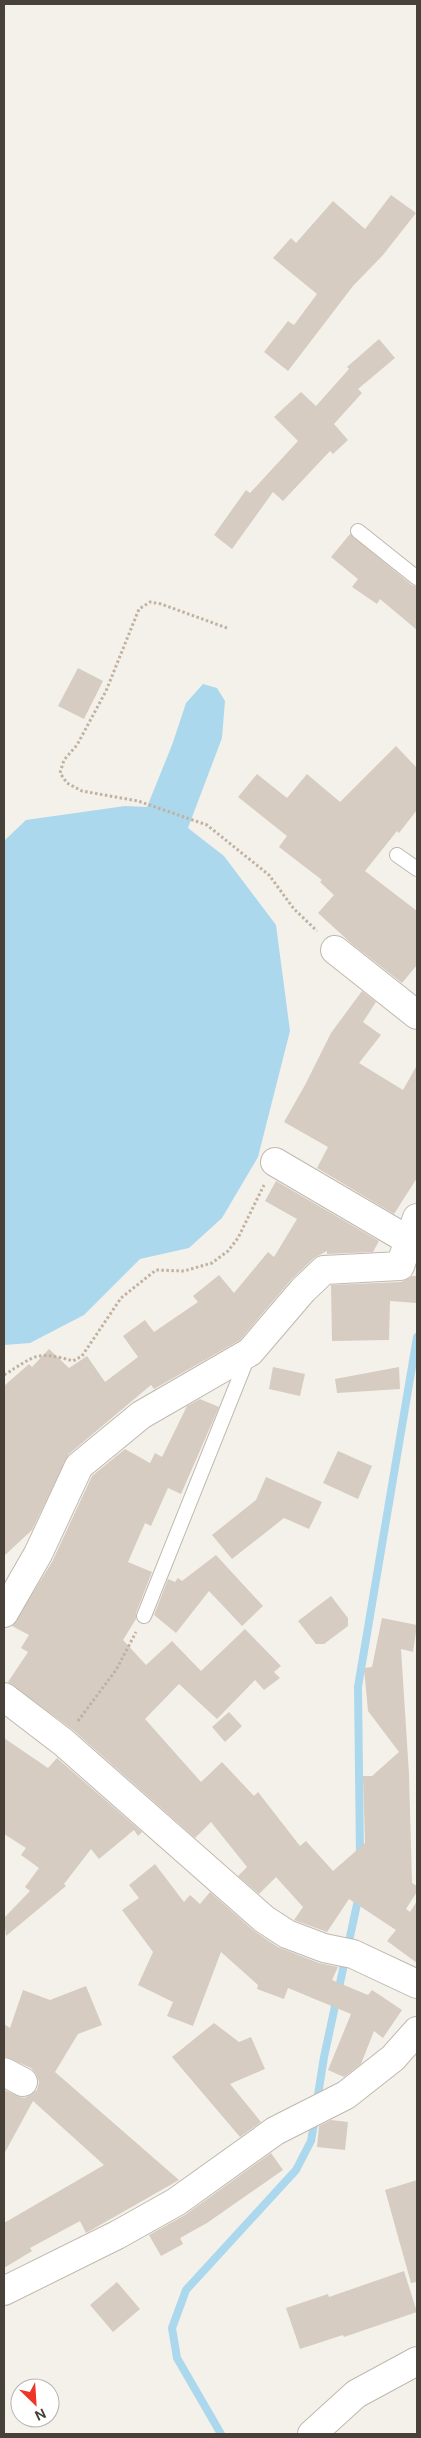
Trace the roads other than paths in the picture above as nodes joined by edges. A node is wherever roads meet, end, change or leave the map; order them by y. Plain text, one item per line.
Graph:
1 (358, 531) dead end
2 (417, 578) edge
3 (397, 855) dead end
4 (417, 869) edge
5 (335, 950) road end
6 (417, 1015) edge
7 (275, 1162) road end
8 (414, 1234) edge
9 (250, 1352) junction
10 (4, 1613) edge
11 (144, 1616) road end
12 (4, 1697) edge
13 (417, 1984) edge
14 (417, 2031) edge
15 (4, 2291) edge
16 (417, 2362) edge
17 (312, 2434) edge

1 - 2 lane
3 - 4 lane
5 - 6 street
7 - 8 street
8 - 9 street
9 - 10 street
9 - 11 lane
12 - 13 street
14 - 15 street
16 - 17 street

